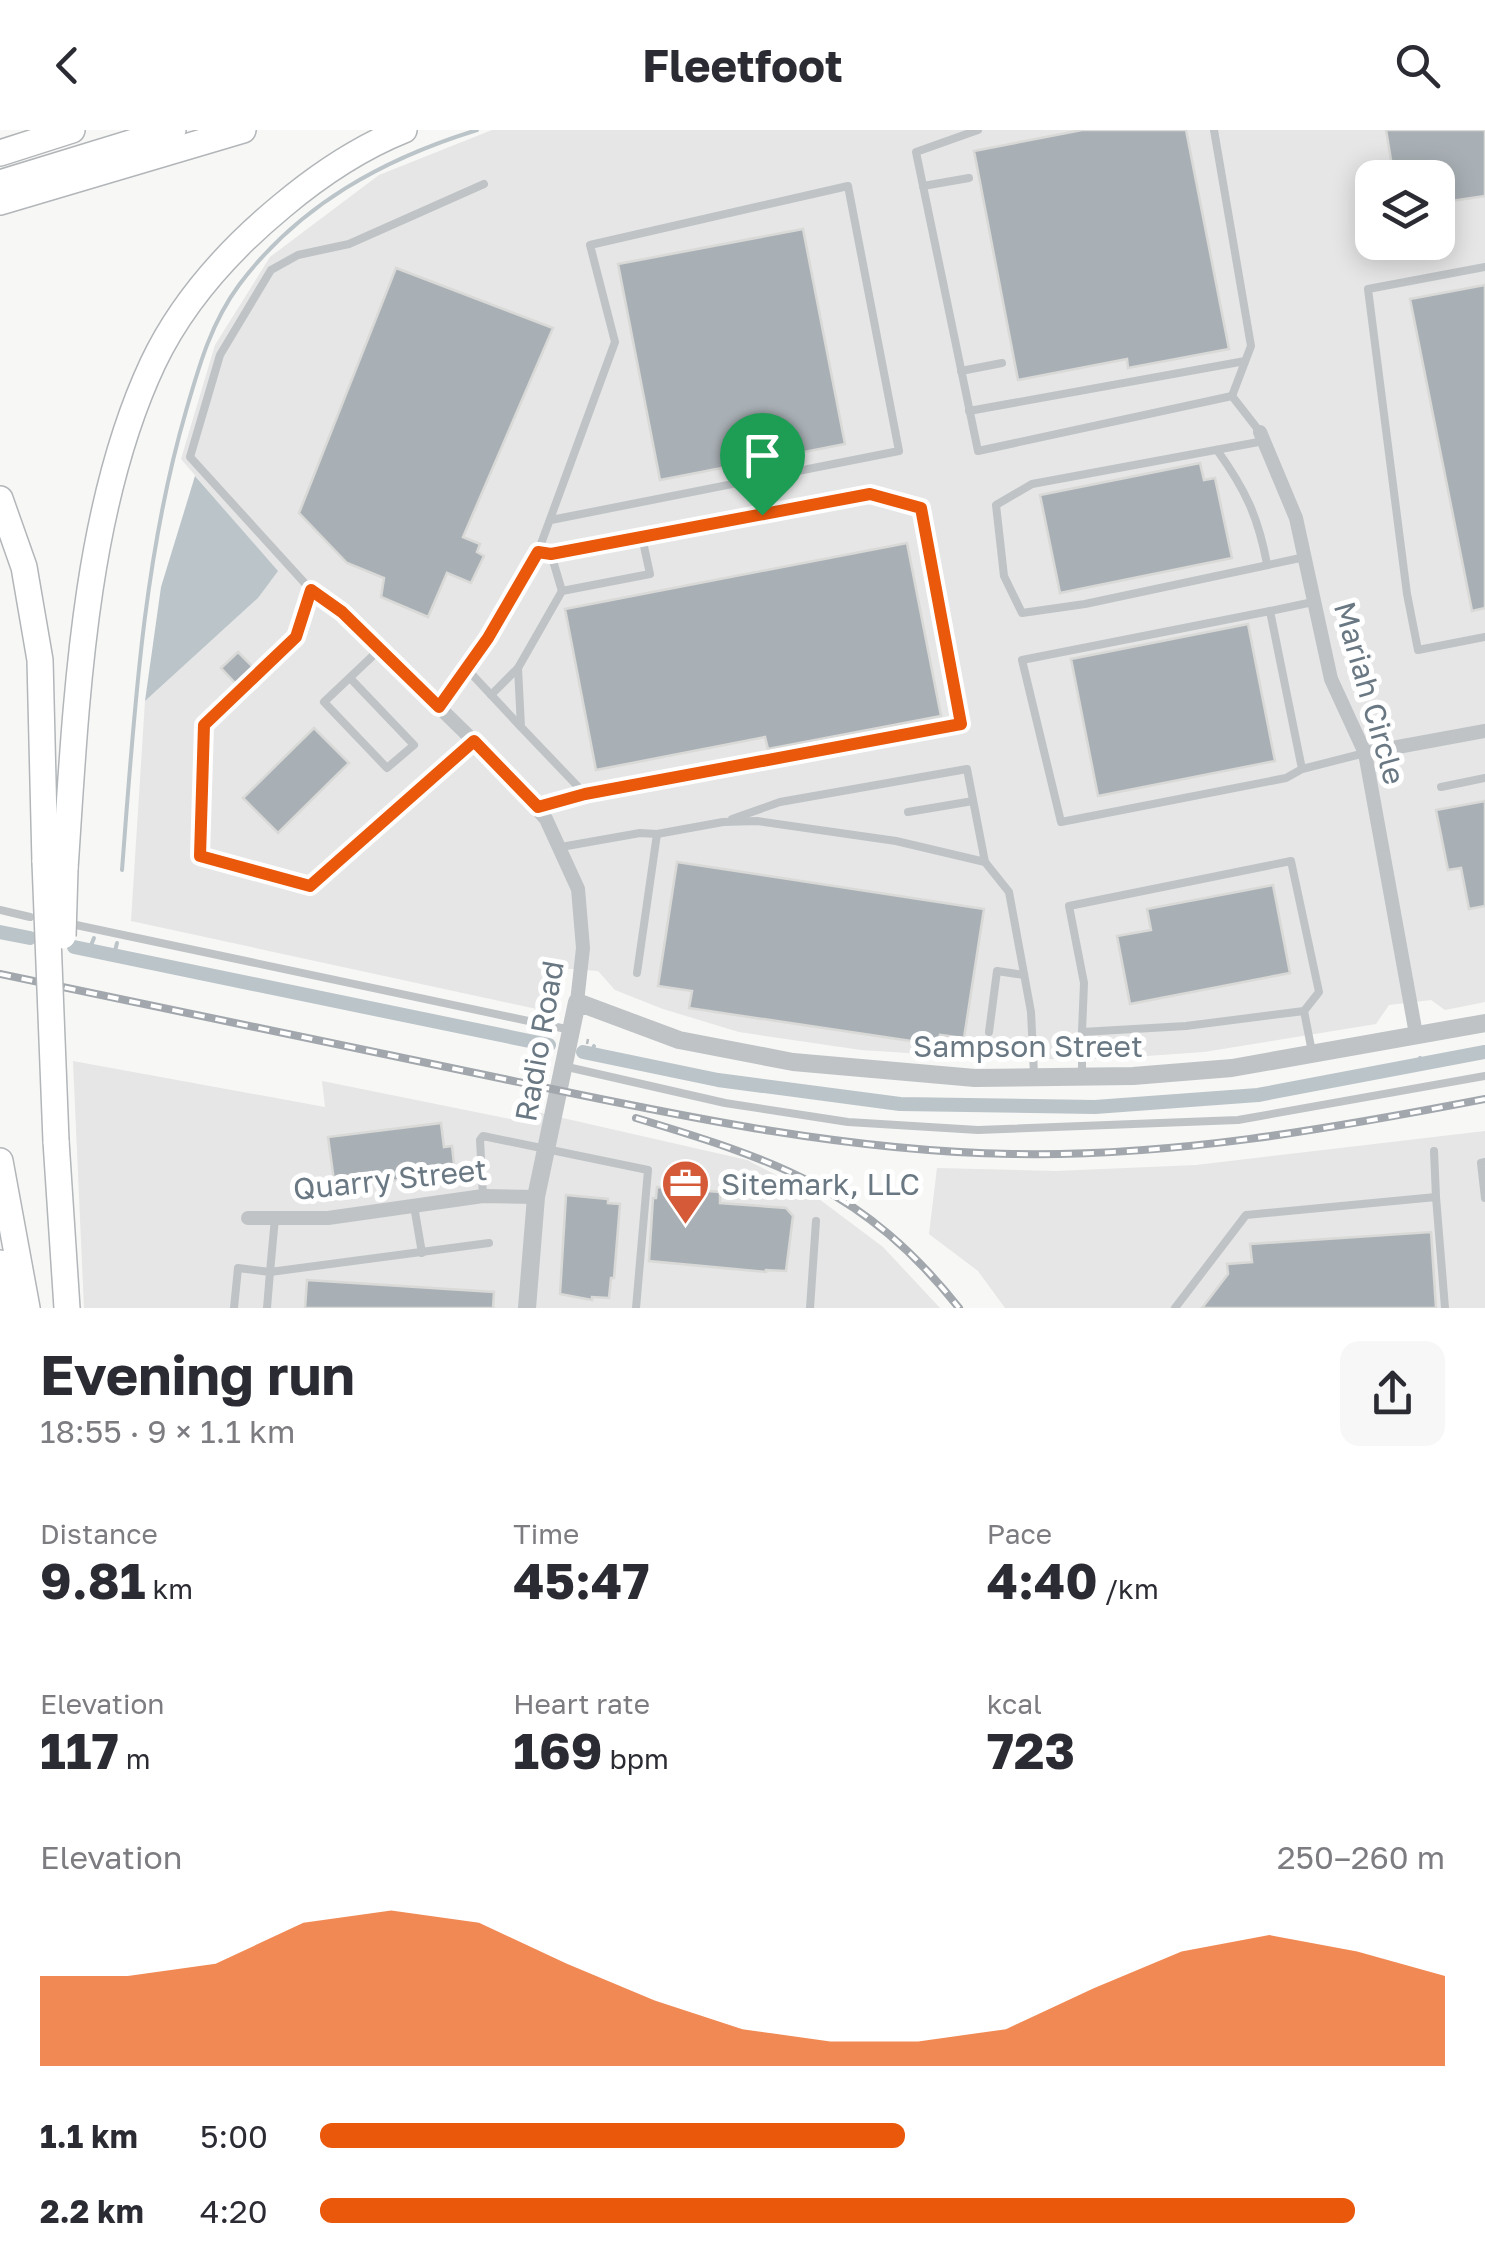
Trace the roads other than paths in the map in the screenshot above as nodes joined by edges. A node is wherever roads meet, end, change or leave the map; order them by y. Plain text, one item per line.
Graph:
1 (72, 130) edge
2 (173, 130) edge
3 (244, 130) edge
4 (404, 130) edge
5 (978, 130) edge
6 (1214, 130) edge
7 (0, 153) edge
8 (968, 178) dead end
9 (0, 183) edge
10 (484, 184) dead end
11 (923, 186) junction
12 (0, 202) edge
13 (1485, 267) edge
14 (1245, 361) junction
15 (1002, 363) dead end
16 (961, 371) junction
17 (1232, 396) junction
18 (970, 411) junction
19 (1262, 436) junction
20 (1218, 450) junction
21 (0, 499) edge
22 (551, 520) junction
23 (642, 538) junction
24 (538, 552) junction
25 (551, 554) junction
26 (1304, 557) junction
27 (1267, 564) junction
28 (311, 590) junction
29 (562, 591) junction
30 (1314, 602) junction
31 (1270, 611) junction
32 (1485, 637) edge
33 (380, 649) junction
34 (466, 668) junction
35 (518, 668) junction
36 (350, 678) junction
37 (491, 695) junction
38 (439, 707) junction
39 (521, 726) junction
40 (1485, 731) edge
41 (474, 741) junction
42 (1364, 753) junction
43 (1302, 770) junction
44 (1485, 778) edge
45 (1441, 787) dead end
46 (585, 794) junction
47 (974, 802) junction
48 (538, 807) junction
49 (908, 812) dead end
50 (723, 822) junction
51 (657, 834) junction
52 (561, 847) junction
53 (986, 862) junction
54 (55, 866) junction
55 (0, 910) edge
56 (30, 917) dead end
57 (76, 925) dead end
58 (637, 973) dead end
59 (1024, 974) junction
60 (576, 1002) junction
61 (1304, 1011) junction
62 (1485, 1023) edge
63 (989, 1032) dead end
64 (1082, 1032) junction
65 (1416, 1034) junction
66 (579, 1038) junction
67 (1312, 1055) junction
68 (563, 1063) junction
69 (1485, 1076) edge
70 (1082, 1078) junction
71 (1035, 1079) junction
72 (547, 1150) junction
73 (1434, 1151) dead end
74 (0, 1161) edge
75 (1485, 1162) edge
76 (483, 1196) junction
77 (536, 1197) junction
78 (1436, 1197) junction
79 (1485, 1198) edge
80 (414, 1206) junction
81 (248, 1218) dead end
82 (275, 1218) junction
83 (816, 1221) dead end
84 (489, 1243) dead end
85 (422, 1253) junction
86 (0, 1263) edge
87 (270, 1272) junction
88 (8, 1308) edge
89 (27, 1308) edge
90 (67, 1308) edge
91 (234, 1308) edge
92 (267, 1308) edge
93 (527, 1308) edge
94 (636, 1308) edge
95 (810, 1308) edge
96 (1175, 1308) edge
97 (1446, 1308) edge

1 - 7 highway
2 - 9 highway
3 - 12 highway
4 - 54 highway
5 - 11 lane
6 - 14 lane
8 - 11 lane
10 - 28 lane
11 - 16 lane
13 - 32 lane
14 - 17 lane
14 - 18 lane
15 - 16 lane
16 - 18 lane
17 - 18 lane
17 - 19 lane
19 - 20 lane
19 - 26 street, Mariah Circle
20 - 27 lane
20 - 27 lane
21 - 54 highway
22 - 22 lane
22 - 24 lane
23 - 25 lane
23 - 29 lane
23 - 46 lane
24 - 25 lane
24 - 34 lane
25 - 29 lane
26 - 27 lane
26 - 30 street, Mariah Circle
28 - 33 street, Radio Road
28 - 41 lane
29 - 35 lane
30 - 31 lane
30 - 42 street, Mariah Circle
31 - 43 lane
31 - 43 lane
33 - 36 lane
33 - 38 street, Radio Road
34 - 37 lane
34 - 38 lane
35 - 37 lane
35 - 39 lane
36 - 36 lane
37 - 39 lane
38 - 41 street, Radio Road
39 - 46 lane
40 - 42 street
41 - 48 street, Radio Road
42 - 43 lane
42 - 65 street, Mariah Circle
44 - 45 lane
46 - 48 lane
47 - 49 lane
47 - 50 lane
47 - 53 lane
48 - 52 street, Radio Road
50 - 51 lane
50 - 53 lane
51 - 52 lane
51 - 58 lane
52 - 60 street, Radio Road
53 - 59 lane
54 - 90 highway, bridge
55 - 56 lane
57 - 66 lane
59 - 63 lane
59 - 71 lane
60 - 66 street, Radio Road
60 - 71 street, Sampson Street
61 - 64 lane
61 - 64 lane
61 - 67 lane
62 - 65 street, Sampson Street
64 - 70 lane
65 - 67 street, Sampson Street
66 - 68 street, Radio Road
67 - 70 street, Sampson Street
68 - 69 lane
68 - 72 street, Radio Road
70 - 71 street, Sampson Street
72 - 76 lane
72 - 77 street, Radio Road
72 - 94 lane
73 - 78 lane
74 - 89 highway
75 - 79 lane
76 - 77 street, Quarry Street
76 - 80 street, Quarry Street
77 - 93 street, Radio Road
78 - 96 lane
78 - 97 lane
80 - 82 street, Quarry Street
80 - 85 lane
81 - 82 street, Quarry Street
82 - 87 lane
83 - 95 lane
84 - 85 lane
85 - 87 lane
86 - 88 highway
87 - 91 lane
87 - 92 lane

